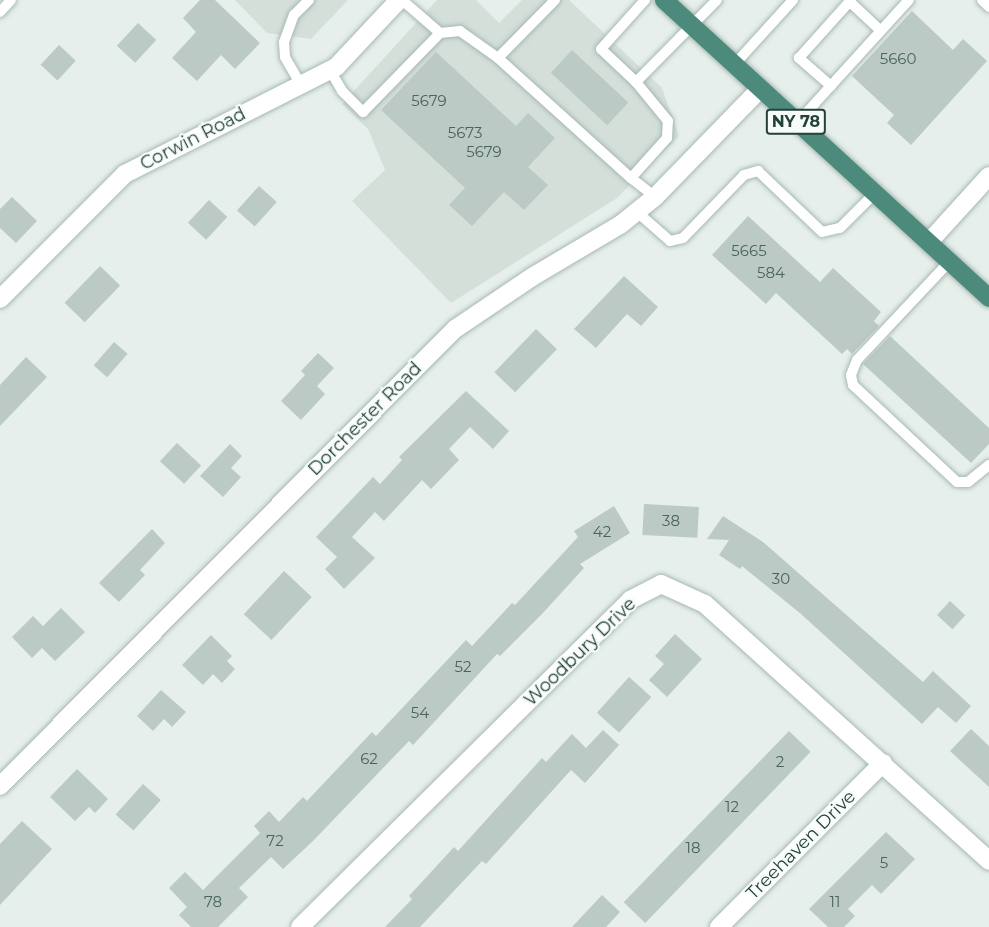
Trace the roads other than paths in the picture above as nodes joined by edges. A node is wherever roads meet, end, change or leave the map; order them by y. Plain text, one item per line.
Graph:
1 (11, 0) edge
2 (309, 0) edge
3 (401, 0) edge
4 (555, 0) edge
5 (645, 0) edge
6 (664, 0) edge
7 (717, 0) edge
8 (793, 0) edge
9 (909, 0) edge
10 (982, 0) edge
11 (850, 1) edge
12 (989, 7) edge
13 (0, 12) edge
14 (693, 27) junction
15 (881, 31) junction
16 (440, 33) junction
17 (498, 58) junction
18 (734, 64) junction
19 (330, 70) junction
20 (636, 82) junction
21 (301, 85) junction
22 (831, 87) junction
23 (760, 89) junction
24 (797, 123) junction
25 (989, 176) edge
26 (631, 178) junction
27 (875, 193) junction
28 (655, 197) junction
29 (637, 212) junction
30 (929, 242) junction
31 (950, 261) junction
32 (989, 298) edge
33 (0, 299) edge
34 (989, 465) edge
35 (883, 763) junction
36 (0, 786) edge
37 (989, 861) edge
38 (300, 927) edge
39 (719, 927) edge

1 - 13 lane
2 - 21 lane
3 - 16 lane
3 - 19 street, Corwin Road
4 - 17 lane
5 - 20 lane
6 - 14 highway, NY 78
7 - 14 lane
8 - 18 lane
9 - 15 lane
10 - 12 lane
11 - 15 lane
11 - 22 lane
14 - 18 highway, NY 78
14 - 20 lane
15 - 22 lane
16 - 17 lane
16 - 19 lane
17 - 26 lane
18 - 23 highway, NY 78
19 - 21 street, Corwin Road
20 - 26 lane
21 - 33 street, Corwin Road
22 - 24 lane
23 - 24 highway, NY 78
23 - 28 street, Dorchester Road
24 - 27 highway, NY 78
25 - 30 street
26 - 28 lane
27 - 29 lane
27 - 30 highway, NY 78
28 - 29 street, Dorchester Road
29 - 36 street, Dorchester Road
30 - 31 highway, NY 78
31 - 32 highway, NY 78
31 - 34 lane
35 - 37 street, Woodbury Drive
35 - 38 street, Woodbury Drive
35 - 39 street, Treehaven Drive

